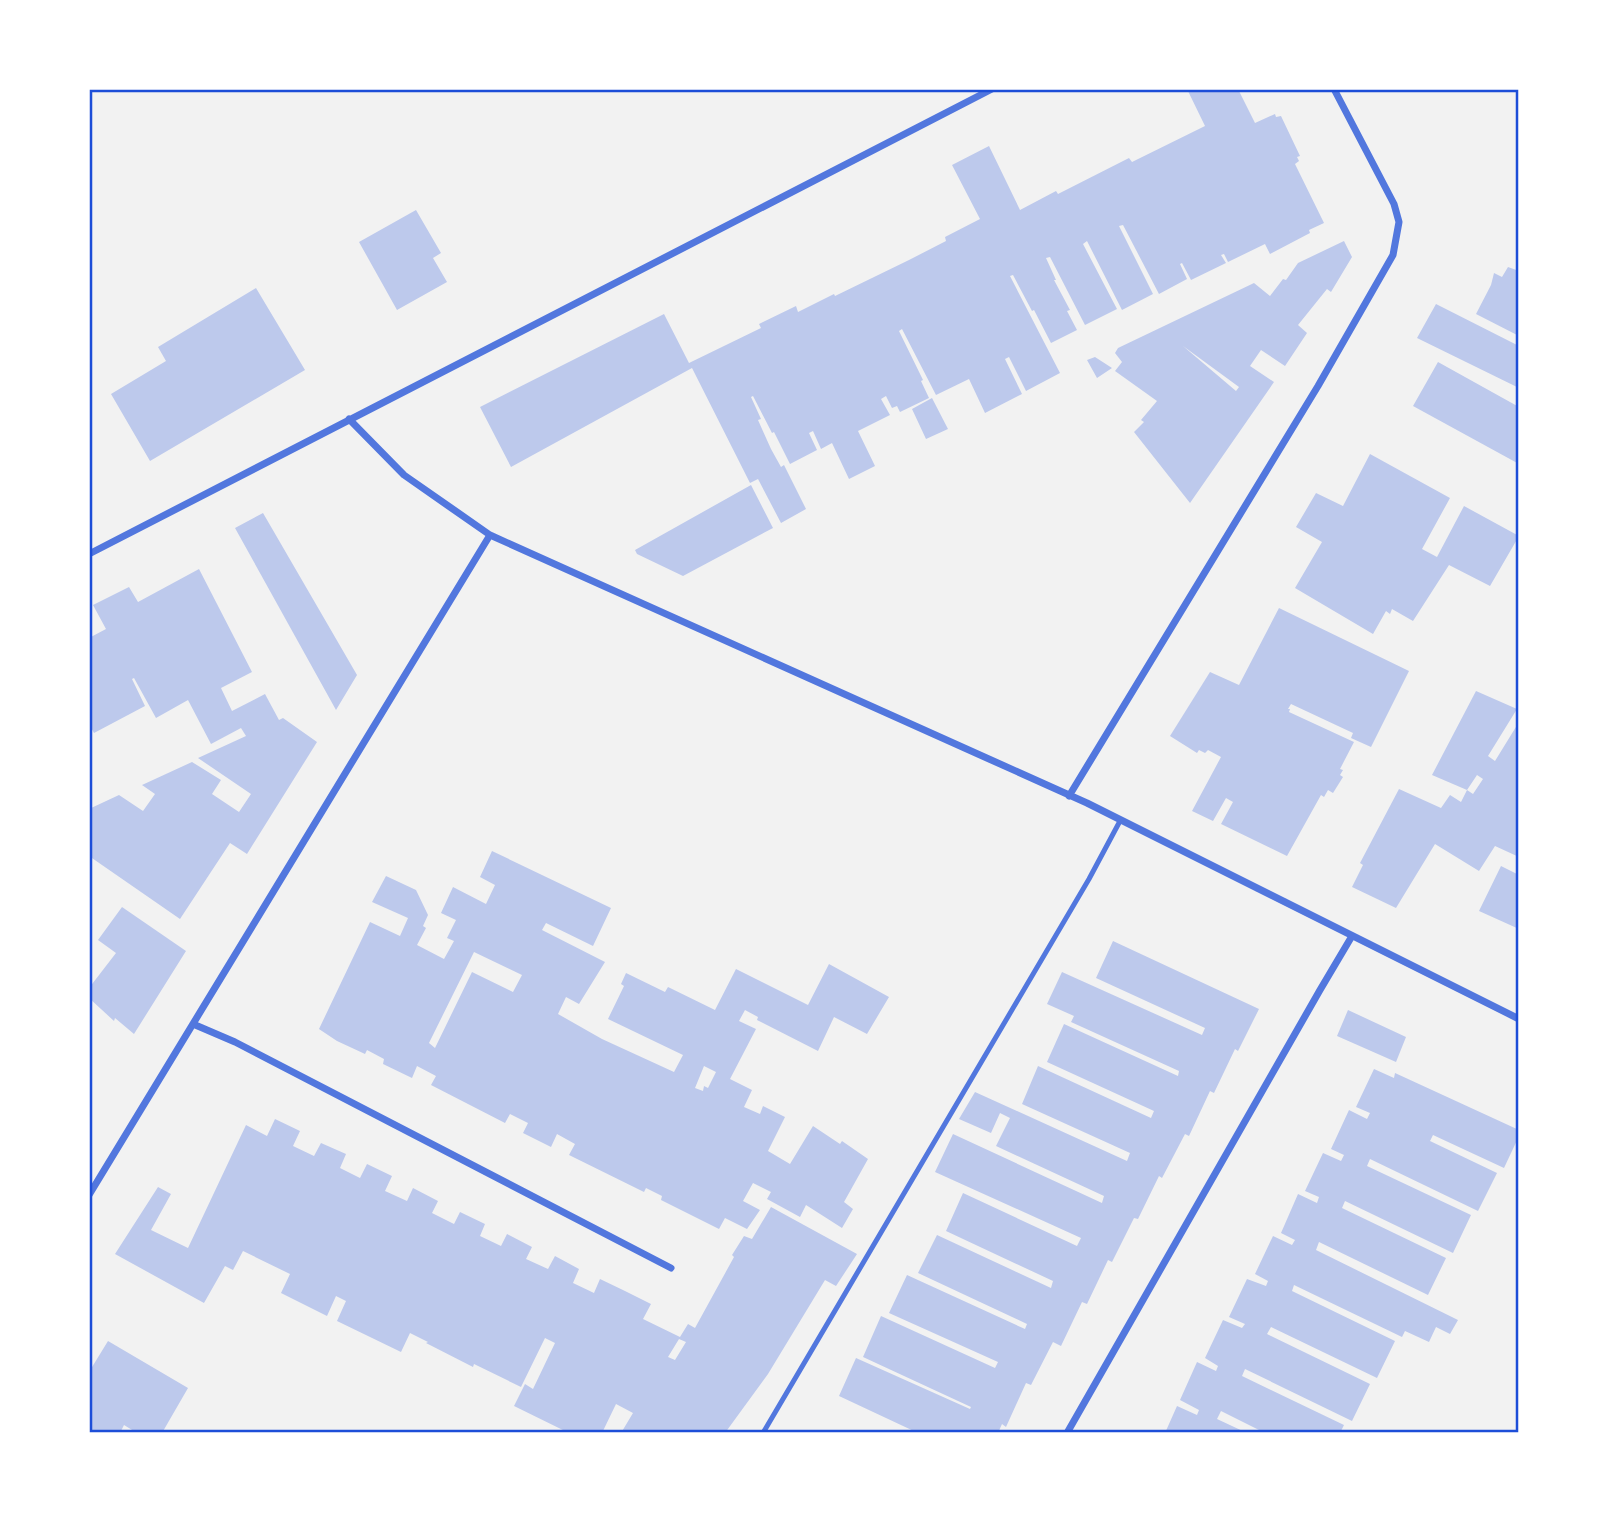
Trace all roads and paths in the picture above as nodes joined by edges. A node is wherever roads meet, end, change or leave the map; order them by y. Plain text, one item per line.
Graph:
1 (992, 89) edge
2 (1334, 89) edge
3 (349, 419) junction
4 (490, 535) junction
5 (89, 554) edge
6 (1069, 796) junction
7 (1120, 821) junction
8 (1352, 936) junction
9 (1519, 1019) edge
10 (193, 1024) junction
11 (89, 1195) edge
12 (671, 1268) dead end
13 (763, 1433) edge
14 (1067, 1433) edge

1 - 3 street
2 - 6 street
3 - 4 street
3 - 5 street
4 - 6 street
4 - 10 street
6 - 7 street
7 - 8 street
7 - 13 lane
8 - 9 street
8 - 14 street
10 - 11 street
10 - 12 street

